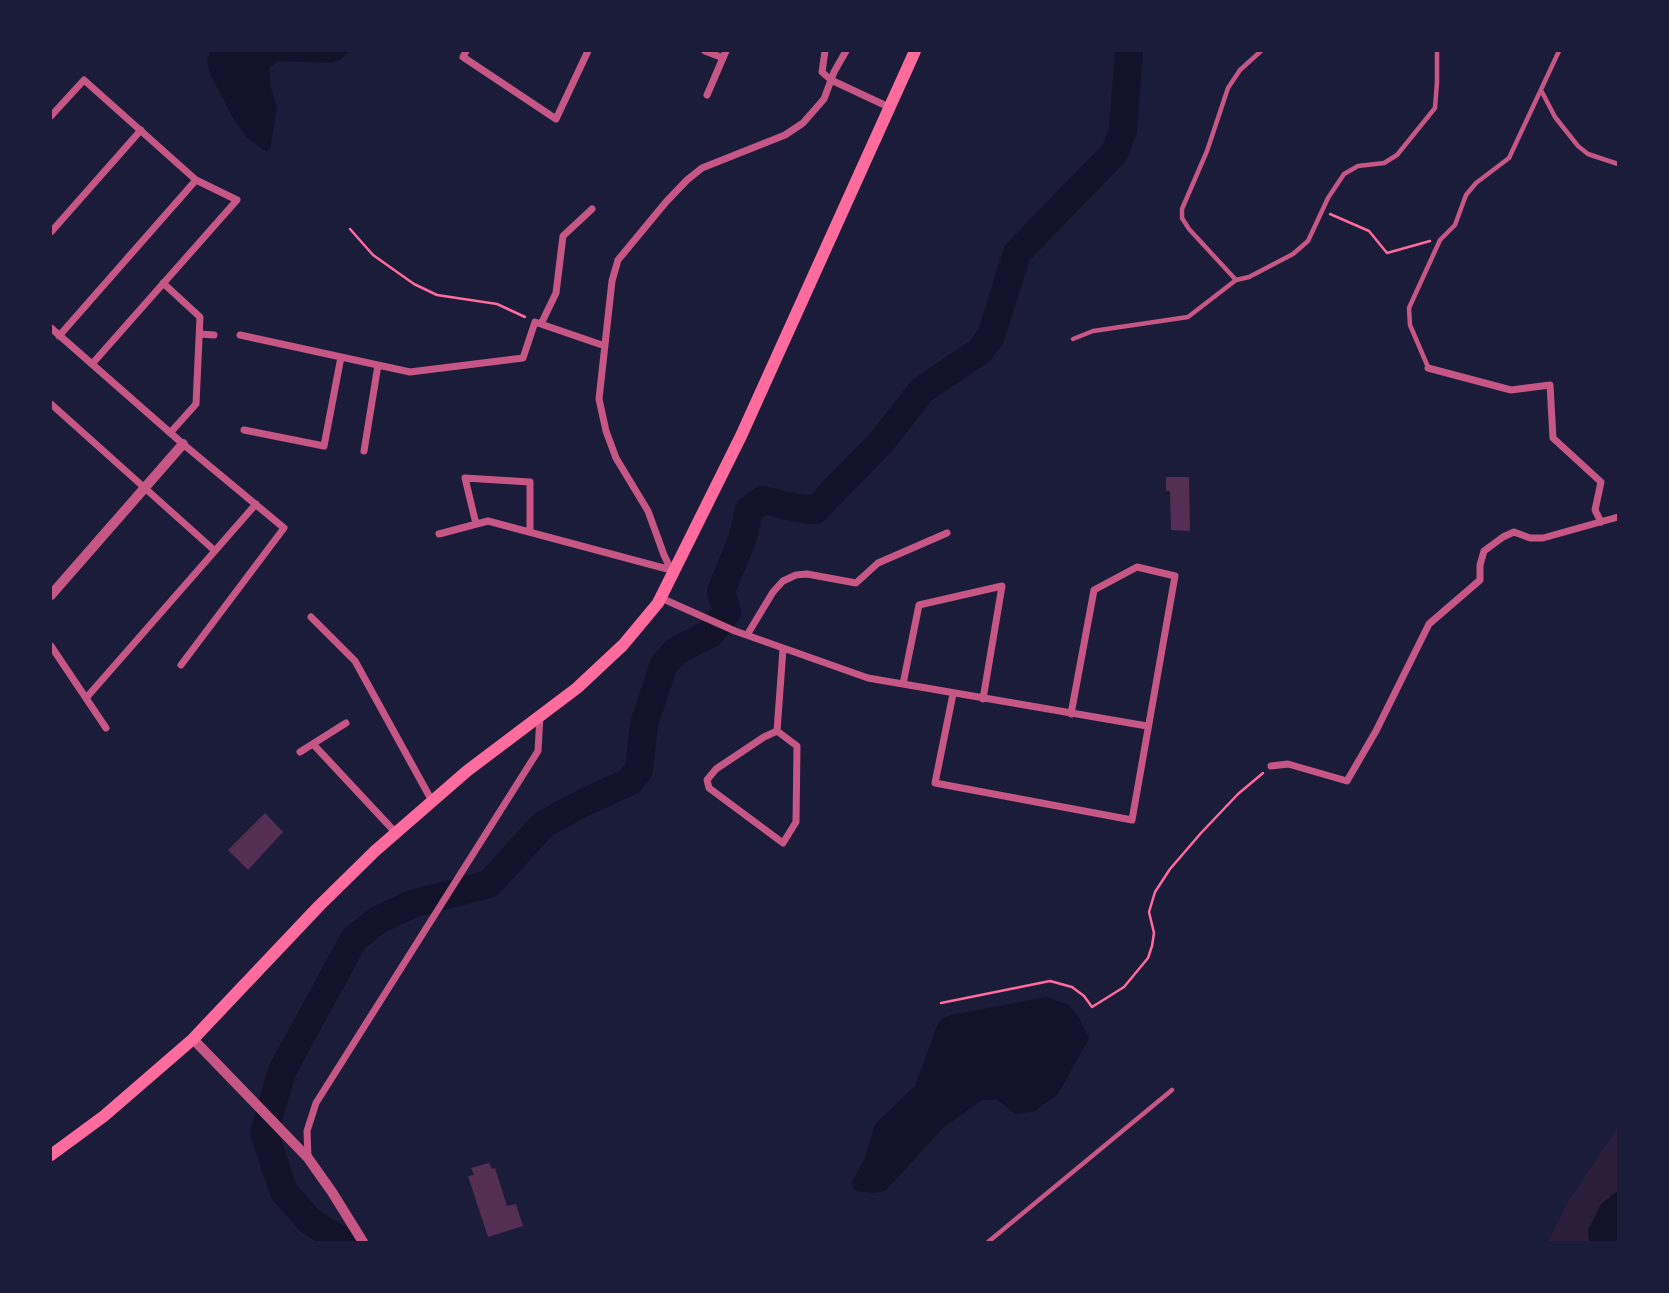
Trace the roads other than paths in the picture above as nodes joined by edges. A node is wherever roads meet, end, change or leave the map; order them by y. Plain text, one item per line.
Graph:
1 (466, 51) edge
2 (588, 51) edge
3 (705, 51) edge
4 (825, 51) edge
5 (846, 51) edge
6 (915, 51) edge
7 (1261, 51) edge
8 (1437, 51) edge
9 (1559, 51) edge
10 (724, 54) edge
11 (831, 80) junction
12 (1542, 91) junction
13 (707, 95) dead end
14 (891, 108) junction
15 (51, 116) edge
16 (141, 130) junction
17 (1618, 163) edge
18 (196, 180) junction
19 (592, 209) dead end
20 (51, 232) edge
21 (1236, 280) junction
22 (163, 283) junction
23 (538, 323) junction
24 (51, 328) edge
25 (200, 334) junction
26 (215, 335) dead end
27 (240, 335) dead end
28 (60, 336) junction
29 (1073, 339) dead end
30 (605, 346) junction
31 (341, 357) junction
32 (92, 364) junction
33 (378, 365) junction
34 (1428, 368) joint
35 (51, 404) edge
36 (244, 430) dead end
37 (170, 433) junction
38 (183, 444) junction
39 (364, 451) dead end
40 (145, 488) junction
41 (256, 504) junction
42 (1618, 517) edge
43 (1601, 522) junction
44 (475, 524) junction
45 (530, 532) junction
46 (947, 533) dead end
47 (439, 534) dead end
48 (214, 550) junction
49 (672, 572) junction
50 (51, 595) edge
51 (661, 597) junction
52 (311, 617) dead end
53 (747, 635) junction
54 (51, 646) edge
55 (783, 649) junction
56 (181, 665) dead end
57 (903, 684) junction
58 (953, 694) junction
59 (87, 697) junction
60 (983, 699) junction
61 (1071, 713) junction
62 (540, 716) junction
63 (346, 723) dead end
64 (1147, 726) junction
65 (106, 728) dead end
66 (777, 731) junction
67 (313, 744) junction
68 (300, 752) dead end
69 (1271, 766) road end
70 (432, 801) junction
71 (396, 833) junction
72 (193, 1040) junction
73 (1172, 1090) dead end
74 (51, 1155) edge
75 (308, 1158) junction
76 (363, 1242) edge
77 (988, 1242) edge

1 - 2 street
3 - 10 street
4 - 11 street
5 - 11 street
6 - 14 main road
7 - 21 lane
8 - 21 lane
9 - 12 lane
10 - 13 street
11 - 14 street
11 - 30 street
12 - 17 lane
12 - 34 lane
14 - 49 main road
15 - 16 street
16 - 18 street
16 - 20 street
18 - 22 street
18 - 28 street
19 - 23 street
21 - 29 lane
22 - 25 street
22 - 32 street
23 - 30 street
23 - 33 street
24 - 28 street
25 - 26 street
25 - 37 street
27 - 31 street
28 - 32 street
30 - 49 street
31 - 33 street
31 - 36 street
32 - 37 street
33 - 39 street
34 - 43 street
35 - 40 street
37 - 38 street
38 - 40 street
38 - 41 street
40 - 48 street
40 - 50 street
41 - 48 street
41 - 56 street
42 - 43 street
43 - 69 street
44 - 45 street
44 - 45 street
44 - 47 street
45 - 49 street
46 - 53 street
48 - 59 street
49 - 51 main road
51 - 53 street
51 - 62 main road
52 - 70 street
53 - 55 street
54 - 59 street
55 - 57 street
55 - 66 street
57 - 58 street
57 - 60 street
58 - 60 street
58 - 64 street
59 - 65 street
60 - 61 street
61 - 64 street
61 - 64 street
62 - 70 main road
62 - 75 street
63 - 67 street
66 - 66 street
67 - 68 street
67 - 71 street
70 - 71 main road
71 - 72 main road
72 - 74 main road
72 - 75 street
73 - 77 lane
75 - 76 street

